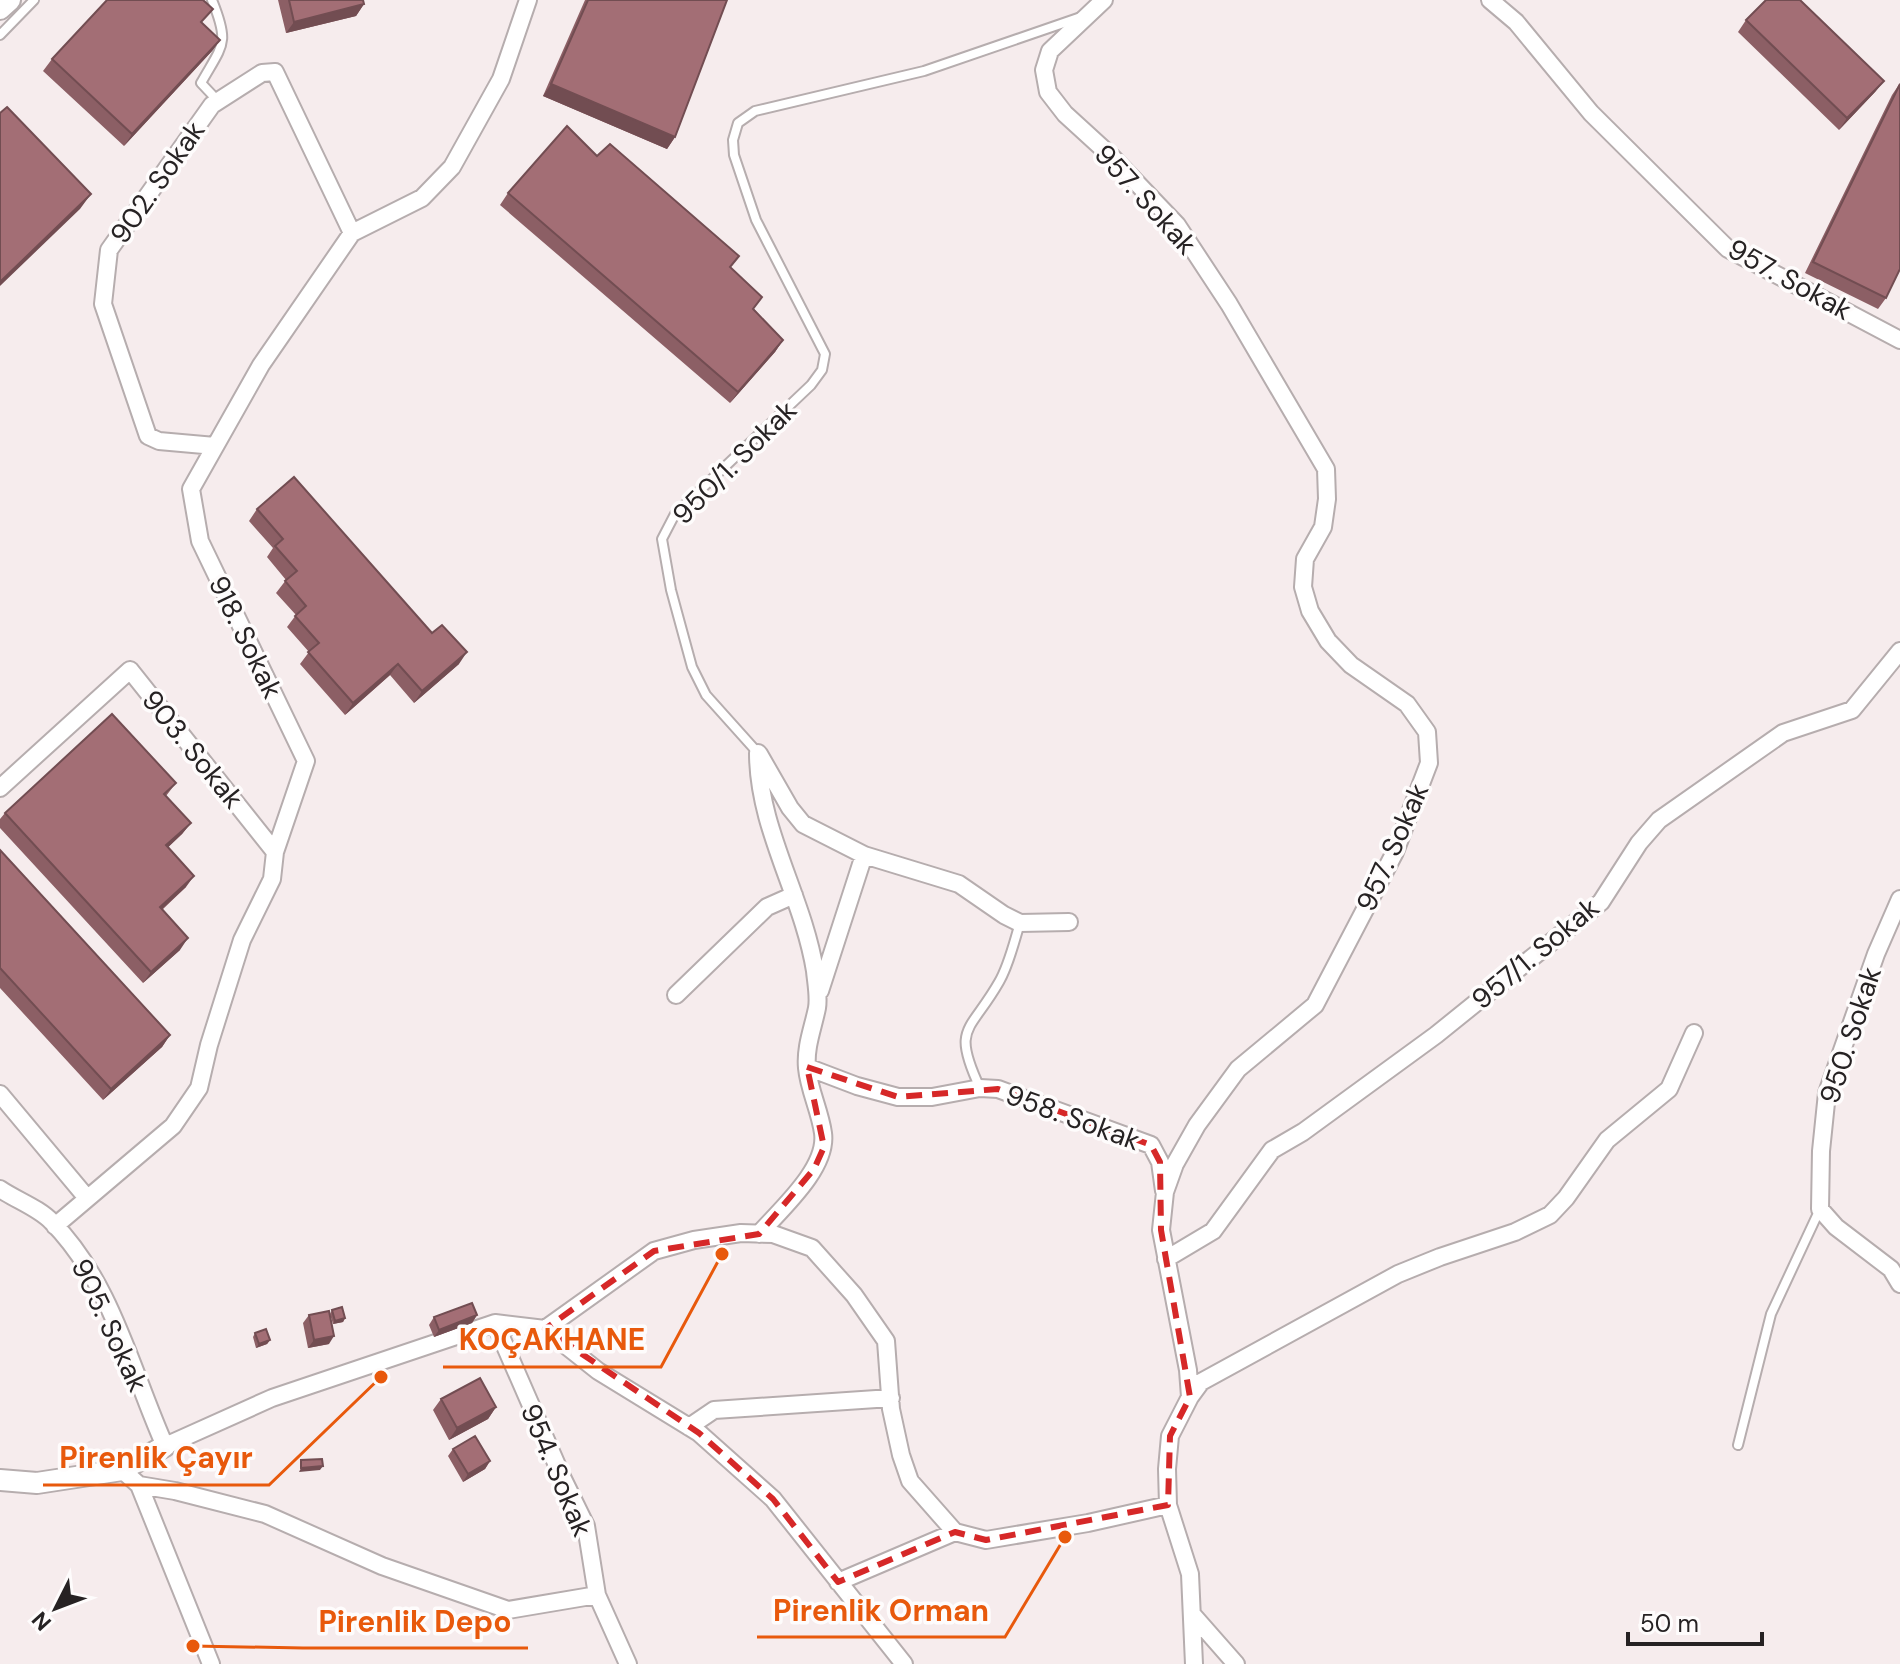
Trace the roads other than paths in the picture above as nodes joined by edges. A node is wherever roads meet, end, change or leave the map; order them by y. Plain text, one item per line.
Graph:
1 (10, 0) edge
2 (34, 0) edge
3 (212, 0) edge
4 (528, 0) edge
5 (1104, 0) edge
6 (1490, 0) edge
7 (0, 9) edge
8 (1089, 14) junction
9 (0, 35) edge
10 (218, 102) junction
11 (352, 233) junction
12 (1900, 340) edge
13 (215, 446) junction
14 (1900, 651) edge
15 (758, 753) junction
16 (0, 788) edge
17 (275, 852) junction
18 (864, 855) junction
19 (794, 895) junction
20 (1900, 899) edge
21 (1069, 922) dead end
22 (1020, 923) junction
23 (676, 995) dead end
24 (818, 1004) junction
25 (1694, 1033) dead end
26 (807, 1067) junction
27 (980, 1088) junction
28 (0, 1094) edge
29 (0, 1189) edge
30 (1165, 1192) junction
31 (87, 1198) junction
32 (1820, 1209) junction
33 (55, 1226) junction
34 (759, 1234) junction
35 (1166, 1259) junction
36 (1900, 1284) edge
37 (495, 1323) junction
38 (545, 1329) junction
39 (1190, 1397) junction
40 (891, 1398) junction
41 (689, 1427) junction
42 (1738, 1445) dead end
43 (165, 1446) junction
44 (122, 1470) junction
45 (0, 1480) edge
46 (139, 1485) junction
47 (1168, 1505) junction
48 (955, 1532) junction
49 (838, 1582) junction
50 (597, 1595) junction
51 (1192, 1614) junction
52 (211, 1664) edge
53 (628, 1664) edge
54 (904, 1664) edge
55 (1194, 1664) edge
56 (1236, 1664) edge

1 - 7 street
2 - 9 lane
3 - 10 lane
4 - 11 street, 918. Sokak
5 - 8 street, 957. Sokak
6 - 12 street, 957. Sokak
8 - 15 lane, 950/1. Sokak
8 - 30 street, 957. Sokak
10 - 11 street, 902. Sokak
10 - 13 street, 902. Sokak
11 - 13 street, 918. Sokak
13 - 17 street, 918. Sokak
14 - 35 street, 957/1. Sokak
15 - 18 street
15 - 19 street
16 - 17 street, 903. Sokak
17 - 31 street, 918. Sokak
18 - 22 street
18 - 24 street
19 - 23 street
19 - 24 street
20 - 32 street, 950. Sokak
21 - 22 street
22 - 27 lane
24 - 26 street
25 - 39 street
26 - 27 street, 958. Sokak
26 - 34 street
27 - 30 street, 958. Sokak
28 - 31 street
29 - 33 street, 905. Sokak
30 - 35 street, 957. Sokak
31 - 33 street, 918. Sokak
32 - 36 street
32 - 42 lane
33 - 43 street, 905. Sokak
34 - 38 street
34 - 40 street
35 - 39 street, 957. Sokak
37 - 38 street
37 - 43 street
37 - 50 street, 954. Sokak
38 - 41 street
39 - 47 street
40 - 41 street
40 - 48 street
41 - 49 street
43 - 44 street
44 - 45 street
44 - 46 street
46 - 50 street
46 - 52 street
47 - 48 street
47 - 51 street
48 - 49 street
49 - 54 street
50 - 53 street, 954. Sokak
51 - 55 street
51 - 56 street

